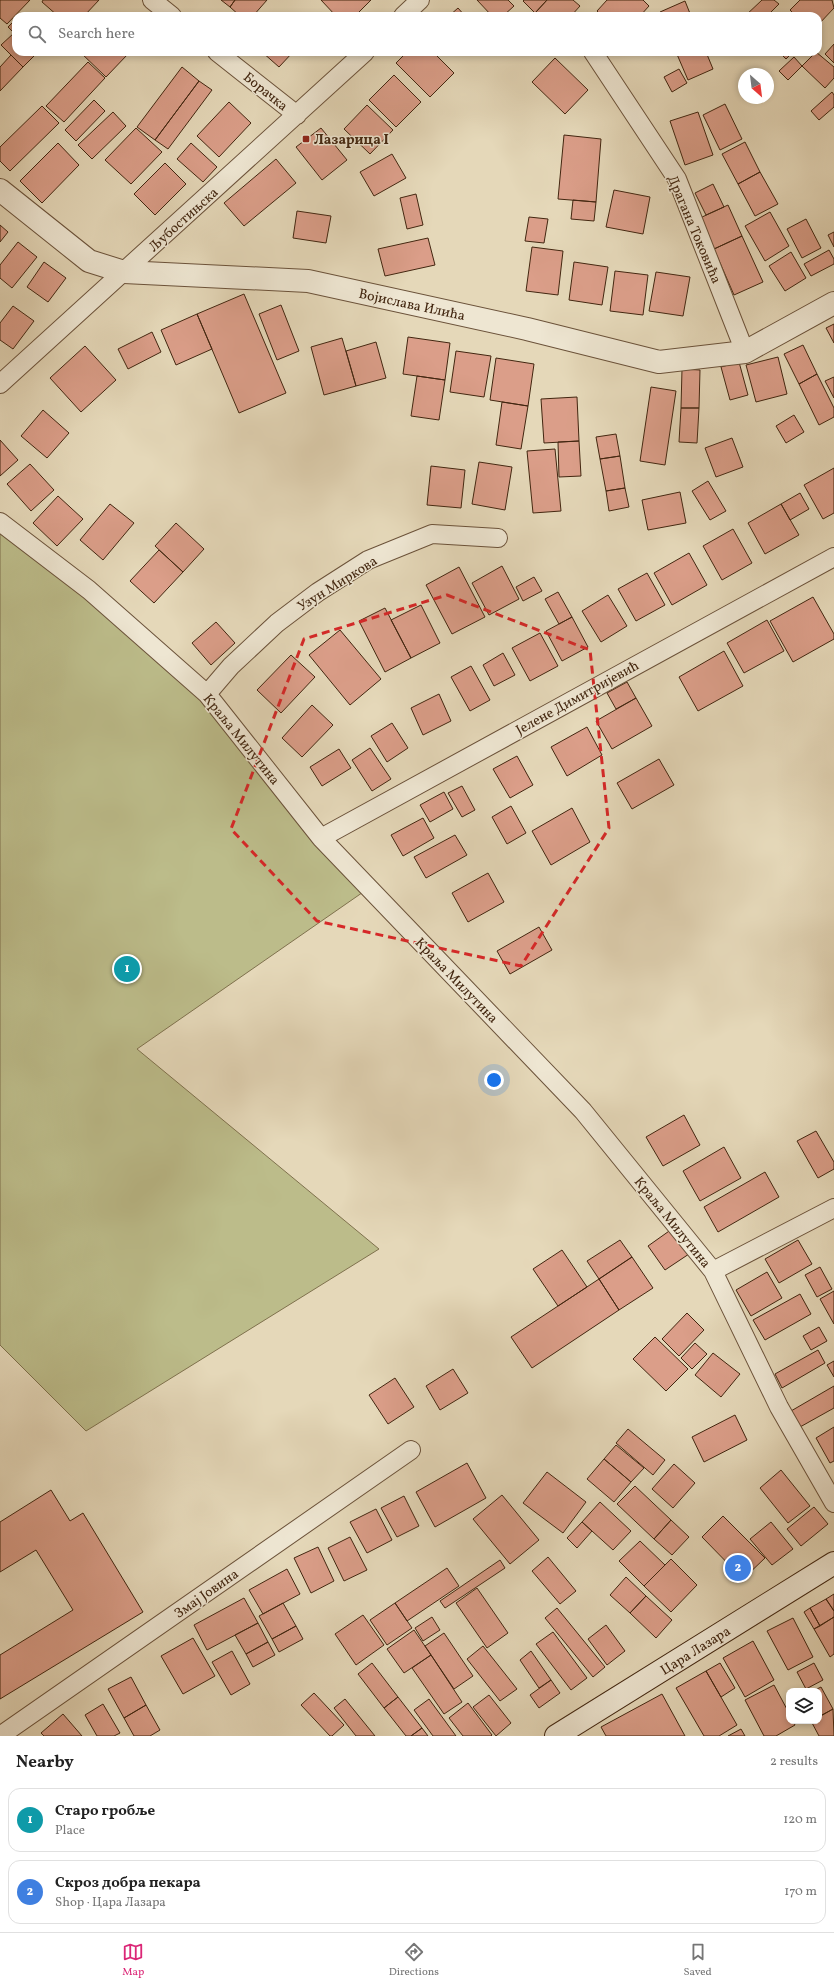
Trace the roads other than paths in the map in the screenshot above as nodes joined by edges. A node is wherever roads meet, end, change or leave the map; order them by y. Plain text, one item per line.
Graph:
1 (152, 0) edge
2 (420, 0) edge
3 (167, 12) edge
4 (407, 12) edge
5 (222, 56) edge
6 (360, 56) edge
7 (597, 56) edge
8 (297, 115) junction
9 (0, 190) edge
10 (124, 272) junction
11 (834, 303) edge
12 (745, 352) junction
13 (0, 384) edge
14 (0, 522) edge
15 (498, 538) dead end
16 (834, 557) edge
17 (207, 694) junction
18 (321, 838) junction
19 (834, 1208) edge
20 (713, 1271) junction
21 (412, 1450) dead end
22 (834, 1503) edge
23 (834, 1563) edge
24 (0, 1736) edge
25 (556, 1736) edge

1 - 3 street
2 - 4 street
5 - 8 street, Борачка
6 - 8 street, Љубостињска
7 - 12 street, Драгана Токовића
8 - 10 street, Љубостињска
9 - 10 street, Војислава Илића
10 - 12 street, Војислава Илића
10 - 13 street, Љубостињска
11 - 12 street, Војислава Илића
14 - 17 street, Краља Милутина
15 - 17 street, Узун Миркова
16 - 18 street, Јелене Димитријевић
17 - 18 street, Краља Милутина
18 - 20 street, Краља Милутина
19 - 20 street
20 - 22 street, Краља Милутина
21 - 24 street, Змај Јовина
23 - 25 street, Цара Лазара

